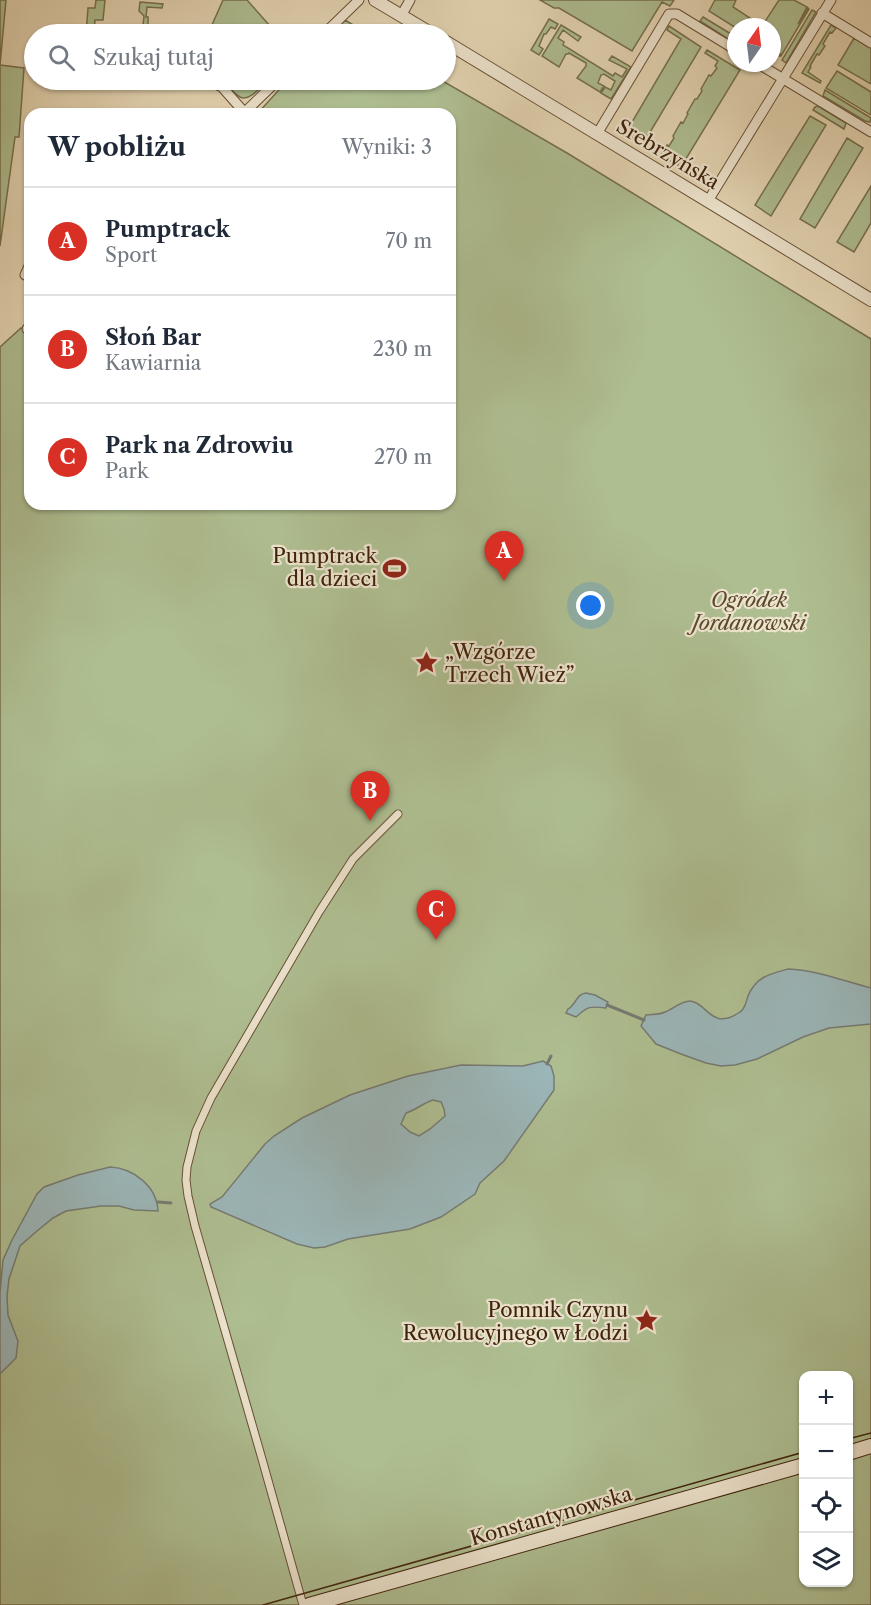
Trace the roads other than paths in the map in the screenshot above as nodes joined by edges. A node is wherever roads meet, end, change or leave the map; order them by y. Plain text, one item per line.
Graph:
1 (359, 0) edge
2 (375, 0) edge
3 (410, 0) edge
4 (831, 0) edge
5 (822, 13) junction
6 (401, 16) junction
7 (334, 24) edge
8 (415, 24) edge
9 (871, 43) edge
10 (727, 45) edge
11 (456, 48) edge
12 (773, 72) edge
13 (783, 78) junction
14 (224, 90) edge
15 (267, 90) edge
16 (239, 108) edge
17 (248, 108) edge
18 (871, 132) edge
19 (597, 134) junction
20 (708, 201) junction
21 (871, 300) edge
22 (398, 814) dead end
23 (871, 1446) edge
24 (853, 1451) edge
25 (799, 1466) edge
26 (303, 1605) edge
27 (309, 1605) edge

1 - 7 street
2 - 6 street
3 - 6 street
4 - 5 street
5 - 9 street
5 - 13 street
6 - 8 street
10 - 19 street
11 - 19 street, Srebrzyńska
12 - 13 street
13 - 18 street
13 - 20 street
14 - 16 street
15 - 17 street
19 - 20 street, Srebrzyńska
20 - 21 street, Srebrzyńska
22 - 26 street
23 - 24 main road
25 - 27 main road, Konstantynowska

